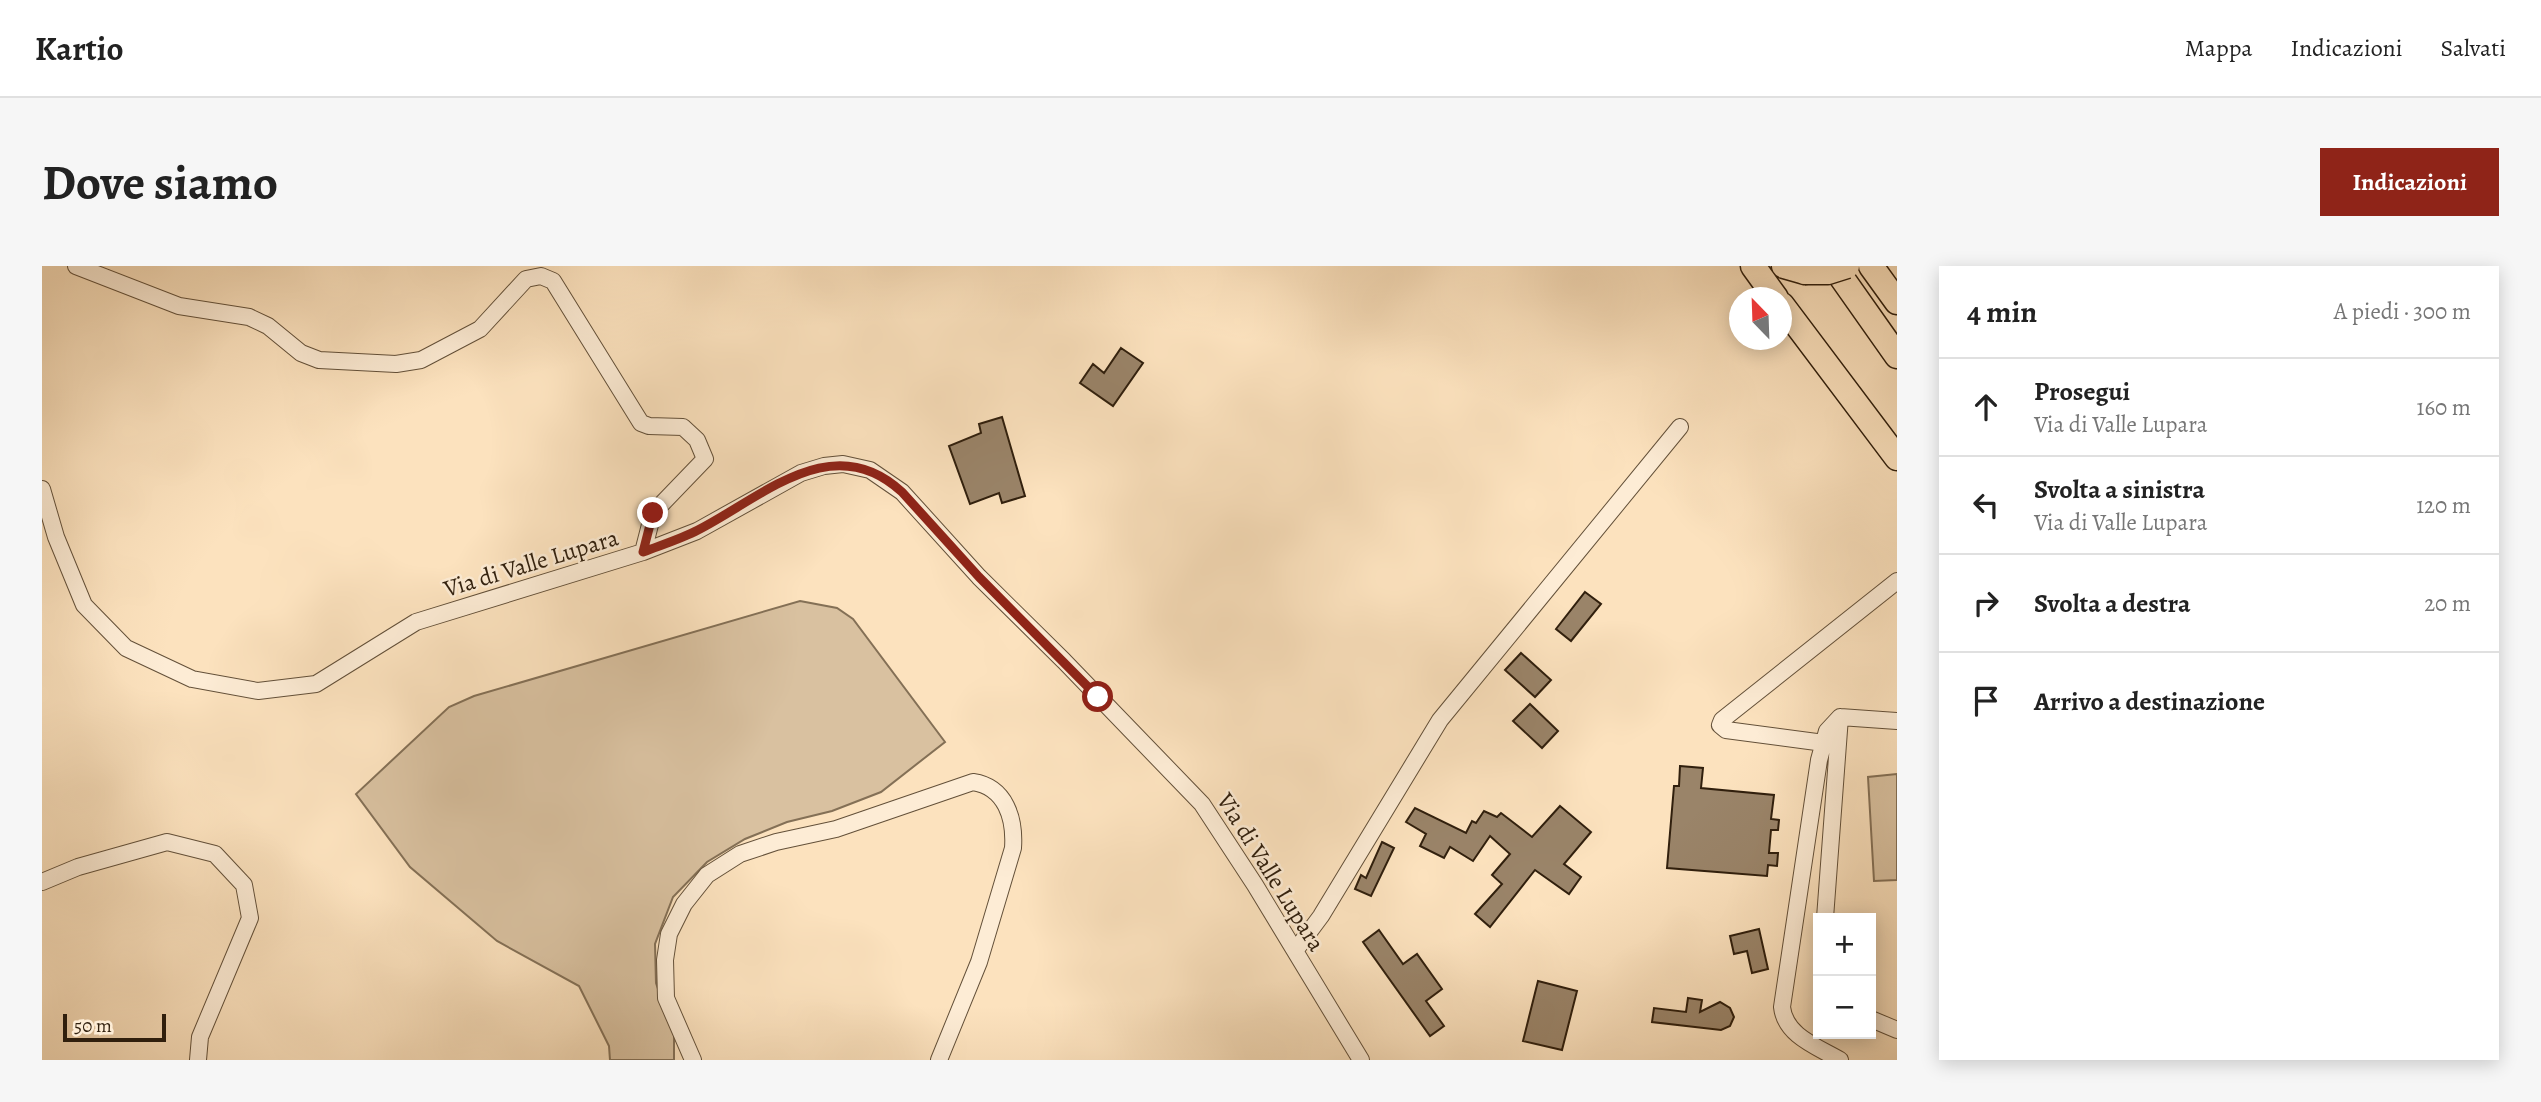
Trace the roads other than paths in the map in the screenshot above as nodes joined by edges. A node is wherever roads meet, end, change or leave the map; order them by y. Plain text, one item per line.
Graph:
1 (76, 266) edge
2 (1753, 266) edge
3 (1871, 266) edge
4 (1794, 269) edge
5 (1844, 272) edge
6 (1768, 287) edge
7 (1897, 302) edge
8 (1792, 318) edge
9 (1897, 356) edge
10 (1680, 427) dead end
11 (1897, 458) edge
12 (42, 489) edge
13 (643, 552) junction
14 (1897, 581) edge
15 (1840, 718) junction
16 (1897, 721) edge
17 (1824, 743) junction
18 (42, 882) edge
19 (1825, 913) edge
20 (1295, 951) junction
21 (1876, 1021) edge
22 (1897, 1030) edge
23 (198, 1060) edge
24 (693, 1060) edge
25 (939, 1060) edge
26 (1361, 1060) edge
27 (1840, 1060) edge

1 - 13 street
2 - 6 highway
3 - 7 highway
4 - 5 highway, bridge
5 - 9 highway
8 - 11 highway
10 - 20 street
12 - 13 street, Via di Valle Lupara
13 - 20 street, Via di Valle Lupara
14 - 17 street
15 - 16 street
15 - 17 street
15 - 19 street
17 - 27 street
18 - 23 street
20 - 26 street, Via di Valle Lupara
21 - 22 street
24 - 25 street

